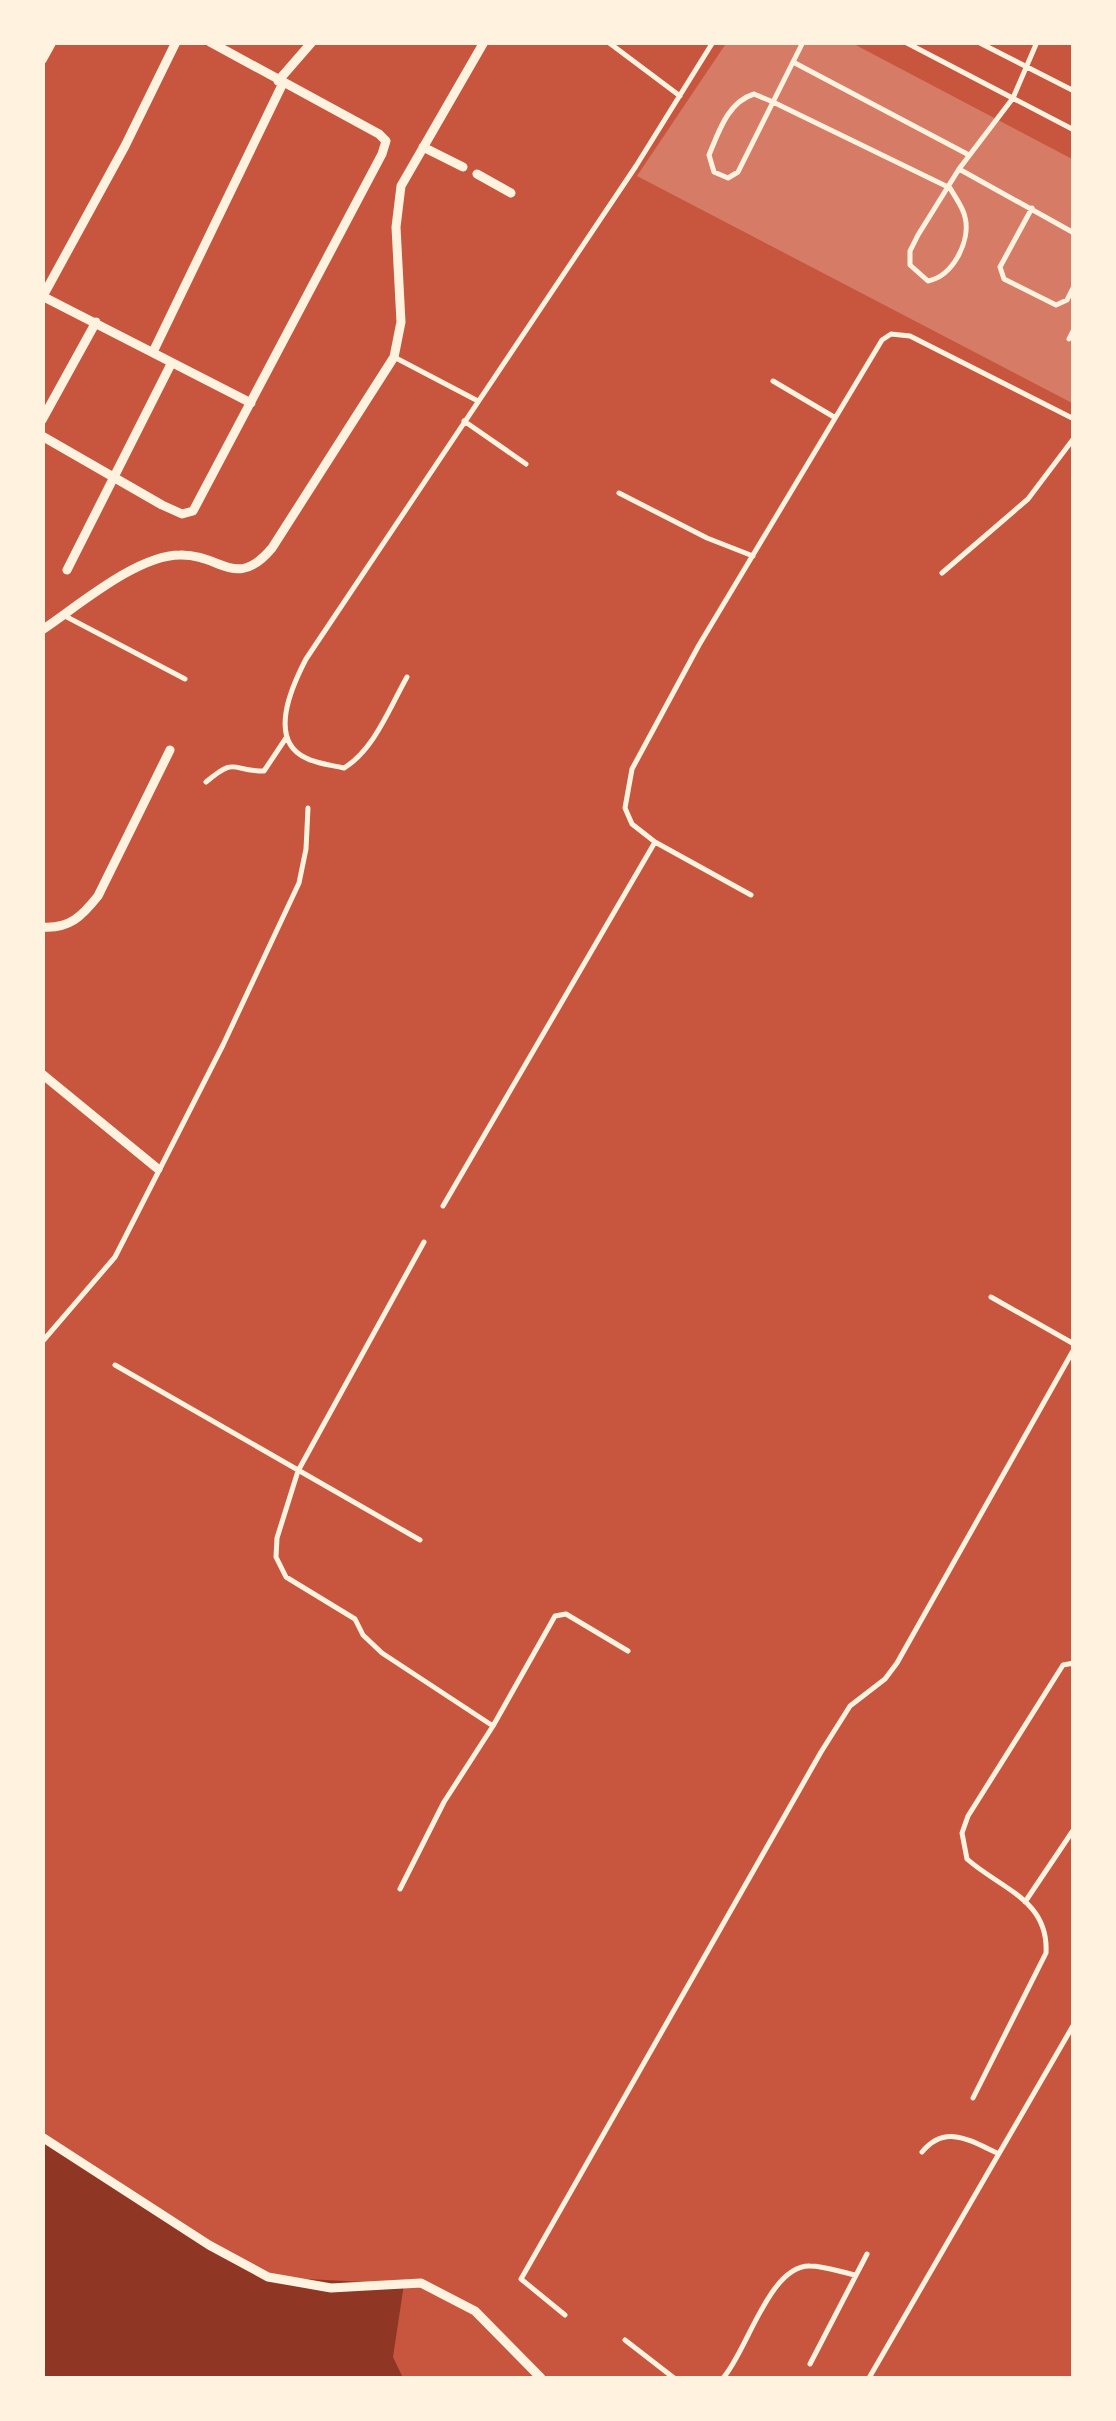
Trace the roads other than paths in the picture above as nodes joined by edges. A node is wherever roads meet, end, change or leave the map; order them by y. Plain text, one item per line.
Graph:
1 (52, 42) edge
2 (176, 42) edge
3 (210, 42) edge
4 (312, 42) edge
5 (608, 42) edge
6 (713, 42) edge
7 (803, 42) edge
8 (905, 42) edge
9 (978, 42) edge
10 (1037, 42) edge
11 (480, 44) edge
12 (42, 60) edge
13 (793, 62) junction
14 (1026, 68) junction
15 (281, 82) junction
16 (1074, 92) edge
17 (680, 96) junction
18 (1013, 98) junction
19 (772, 102) junction
20 (1074, 130) edge
21 (422, 147) junction
22 (969, 155) junction
23 (462, 167) dead end
24 (959, 169) junction
25 (477, 174) dead end
26 (950, 188) junction
27 (512, 193) dead end
28 (1032, 208) junction
29 (1074, 233) edge
30 (1074, 286) edge
31 (43, 296) edge
32 (96, 322) junction
33 (1074, 330) edge
34 (1068, 339) dead end
35 (153, 352) junction
36 (394, 357) junction
37 (171, 364) junction
38 (773, 381) dead end
39 (478, 401) junction
40 (251, 403) junction
41 (834, 418) junction
42 (1074, 419) edge
43 (42, 420) edge
44 (464, 420) junction
45 (42, 436) edge
46 (1074, 438) edge
47 (526, 464) dead end
48 (114, 478) junction
49 (619, 494) dead end
50 (754, 556) junction
51 (67, 570) dead end
52 (942, 573) dead end
53 (64, 616) junction
54 (42, 630) edge
55 (408, 677) dead end
56 (185, 679) dead end
57 (286, 738) junction
58 (170, 750) dead end
59 (206, 782) dead end
60 (308, 808) dead end
61 (655, 842) junction
62 (752, 895) dead end
63 (42, 928) edge
64 (42, 1074) edge
65 (158, 1169) junction
66 (443, 1206) dead end
67 (424, 1242) dead end
68 (991, 1297) dead end
69 (42, 1342) edge
70 (1074, 1347) edge
71 (115, 1366) dead end
72 (298, 1471) junction
73 (420, 1540) dead end
74 (628, 1651) dead end
75 (1074, 1663) edge
76 (493, 1726) junction
77 (1074, 1829) edge
78 (400, 1889) dead end
79 (1025, 1902) junction
80 (1074, 2024) edge
81 (973, 2098) dead end
82 (42, 2136) edge
83 (922, 2152) dead end
84 (997, 2153) junction
85 (866, 2254) dead end
86 (856, 2275) junction
87 (566, 2315) dead end
88 (625, 2340) dead end
89 (810, 2364) dead end
90 (542, 2378) edge
91 (674, 2378) edge
92 (722, 2378) edge
93 (869, 2378) edge

1 - 12 street
2 - 31 street
3 - 15 street
4 - 15 street
5 - 17 lane
6 - 17 lane
7 - 13 lane
8 - 18 lane
9 - 14 lane
10 - 14 lane
11 - 21 street
13 - 19 lane
13 - 22 lane
14 - 16 lane
14 - 18 lane
15 - 35 street
15 - 40 street
17 - 39 lane
18 - 20 lane
18 - 22 lane
19 - 19 lane
19 - 26 lane
21 - 23 street
21 - 36 street
22 - 24 lane
24 - 26 lane
24 - 28 lane
25 - 27 street
26 - 26 lane
28 - 29 lane
28 - 30 lane
31 - 32 street
32 - 35 street
32 - 43 street
33 - 34 lane
35 - 37 street
36 - 39 lane
36 - 53 street
37 - 40 street
37 - 48 street
38 - 41 lane
39 - 44 lane
40 - 48 street
41 - 42 lane
41 - 50 lane
44 - 47 lane
44 - 57 lane
45 - 48 street
46 - 52 lane
48 - 51 street
49 - 50 lane
50 - 61 lane
53 - 54 street
53 - 56 lane
55 - 57 lane
57 - 59 lane
58 - 63 street
60 - 65 lane
61 - 62 lane
61 - 66 lane
64 - 65 street
65 - 69 lane
67 - 72 lane
68 - 70 lane
70 - 87 lane
71 - 72 lane
72 - 73 lane
72 - 76 lane
74 - 76 lane
75 - 79 lane
76 - 78 lane
77 - 79 lane
79 - 81 lane
80 - 84 lane
82 - 90 street
83 - 84 lane
84 - 93 lane
85 - 86 lane
86 - 89 lane
86 - 92 lane
88 - 91 lane

